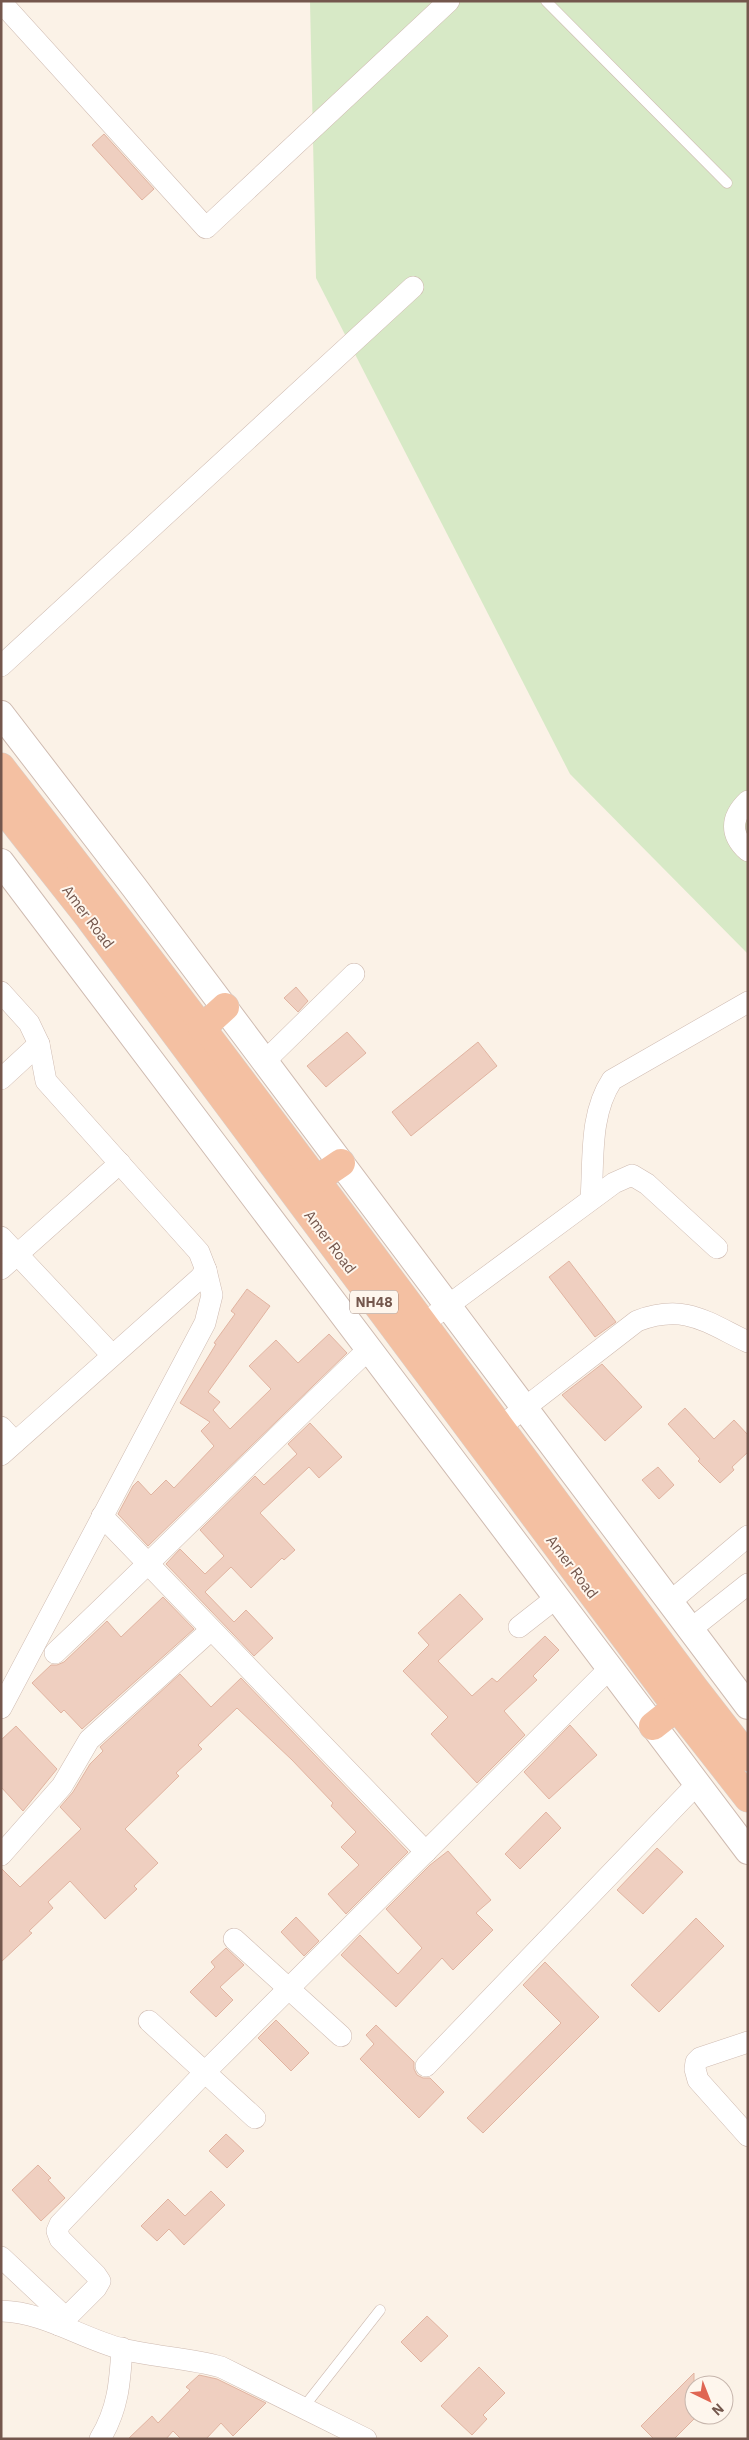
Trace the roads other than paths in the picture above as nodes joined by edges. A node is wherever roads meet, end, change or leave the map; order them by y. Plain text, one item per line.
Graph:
1 (448, 1) edge
2 (546, 1) edge
3 (1, 2) edge
4 (727, 184) dead end
5 (413, 287) dead end
6 (1, 666) edge
7 (1, 714) edge
8 (1, 767) edge
9 (748, 801) edge
10 (1, 806) edge
11 (748, 852) edge
12 (1, 862) edge
13 (354, 974) dead end
14 (1, 992) edge
15 (748, 1002) edge
16 (225, 1008) junction
17 (202, 1028) junction
18 (39, 1044) junction
19 (264, 1061) junction
20 (1, 1079) edge
21 (120, 1163) junction
22 (341, 1163) junction
23 (316, 1180) junction
24 (591, 1199) junction
25 (1, 1237) edge
26 (717, 1248) dead end
27 (18, 1254) junction
28 (1, 1269) edge
29 (206, 1270) junction
30 (448, 1306) junction
31 (423, 1324) junction
32 (748, 1342) edge
33 (369, 1350) junction
34 (112, 1355) junction
35 (525, 1409) junction
36 (500, 1428) junction
37 (6, 1441) edge
38 (102, 1516) junction
39 (748, 1536) edge
40 (149, 1564) junction
41 (748, 1584) edge
42 (556, 1598) junction
43 (670, 1601) junction
44 (518, 1627) dead end
45 (691, 1628) junction
46 (211, 1630) junction
47 (55, 1653) dead end
48 (610, 1668) junction
49 (748, 1706) edge
50 (1, 1708) edge
51 (676, 1708) junction
52 (653, 1726) junction
53 (748, 1757) edge
54 (697, 1784) junction
55 (748, 1798) edge
56 (748, 1851) edge
57 (426, 1852) junction
58 (1, 1855) edge
59 (234, 1940) dead end
60 (290, 1988) junction
61 (149, 2021) dead end
62 (341, 2036) dead end
63 (748, 2042) edge
64 (426, 2066) dead end
65 (204, 2072) junction
66 (255, 2118) dead end
67 (748, 2136) edge
68 (1, 2257) edge
69 (380, 2310) dead end
70 (1, 2311) edge
71 (62, 2321) junction
72 (122, 2348) junction
73 (302, 2408) junction
74 (100, 2439) edge
75 (366, 2439) edge

1 - 3 street
2 - 4 lane
5 - 6 street
7 - 16 street
8 - 17 highway, Amer Road / NH48
9 - 11 street
10 - 51 highway, Amer Road / NH48
12 - 33 street
13 - 19 street
14 - 18 street
15 - 24 street
16 - 17 highway
16 - 19 street
17 - 23 highway, Amer Road / NH48
18 - 20 street
18 - 21 street
19 - 22 street
21 - 27 street
21 - 29 street
22 - 23 highway
22 - 30 street
23 - 31 highway, Amer Road / NH48
24 - 26 street
24 - 30 street
25 - 27 street
27 - 28 street
27 - 34 street
29 - 34 street
29 - 38 street
30 - 31 street
30 - 35 street
31 - 36 highway, Amer Road / NH48
32 - 35 street
33 - 40 street
33 - 42 street
34 - 37 street
35 - 36 street
35 - 43 street
36 - 53 highway, Amer Road / NH48
38 - 40 street
38 - 50 street
39 - 43 street
40 - 46 street
40 - 47 street
41 - 45 street
42 - 44 street
42 - 48 street
43 - 45 street
45 - 49 street
46 - 57 street
46 - 58 street
48 - 52 street
48 - 57 street
51 - 52 highway
51 - 55 highway, Amer Road / NH48
52 - 54 street
54 - 56 street
54 - 64 street
57 - 60 street
59 - 60 street
60 - 62 street
60 - 65 street
61 - 65 street
63 - 67 street
65 - 66 street
65 - 71 street
68 - 71 street
69 - 73 lane
70 - 71 street
71 - 72 street
72 - 73 street
72 - 74 street
73 - 75 street

